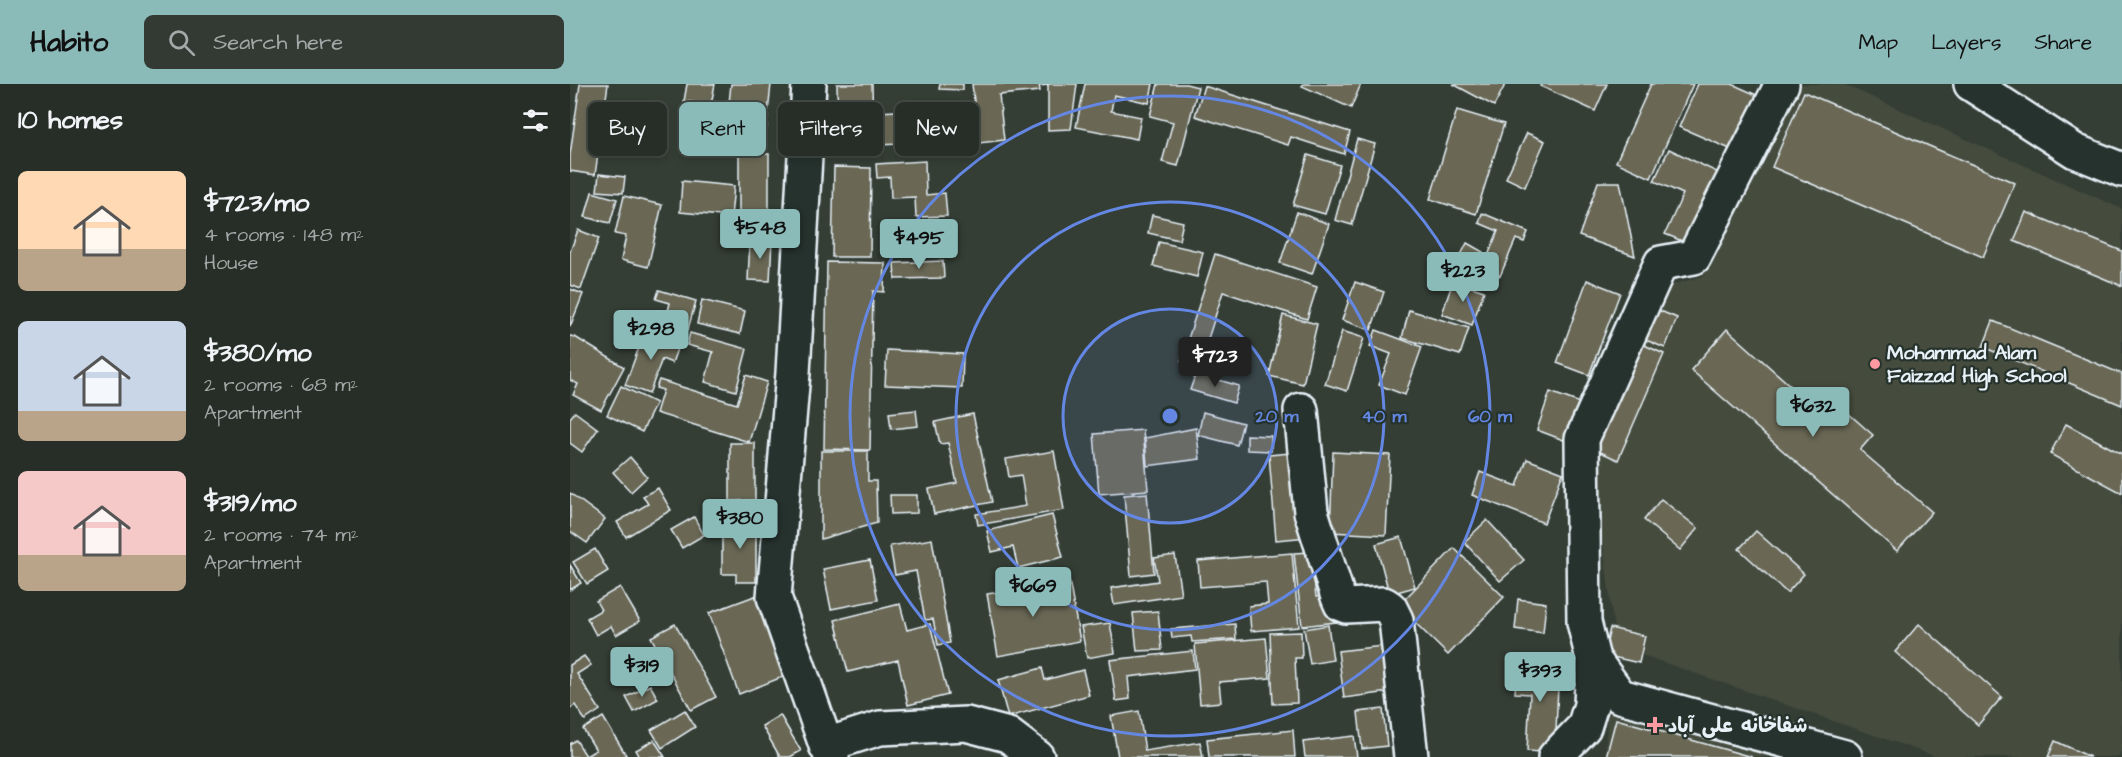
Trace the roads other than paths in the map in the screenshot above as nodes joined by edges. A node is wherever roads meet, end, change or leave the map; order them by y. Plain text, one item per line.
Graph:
1 (809, 84) edge
2 (1782, 84) edge
3 (1971, 84) edge
4 (2122, 170) edge
5 (1301, 410) dead end
6 (1593, 659) junction
7 (829, 751) edge
8 (1037, 757) edge
9 (1410, 757) edge
10 (1555, 757) edge
11 (1845, 757) edge

1 - 7 street
2 - 6 street
3 - 4 street
5 - 9 street
6 - 10 street
6 - 11 street
7 - 8 street

